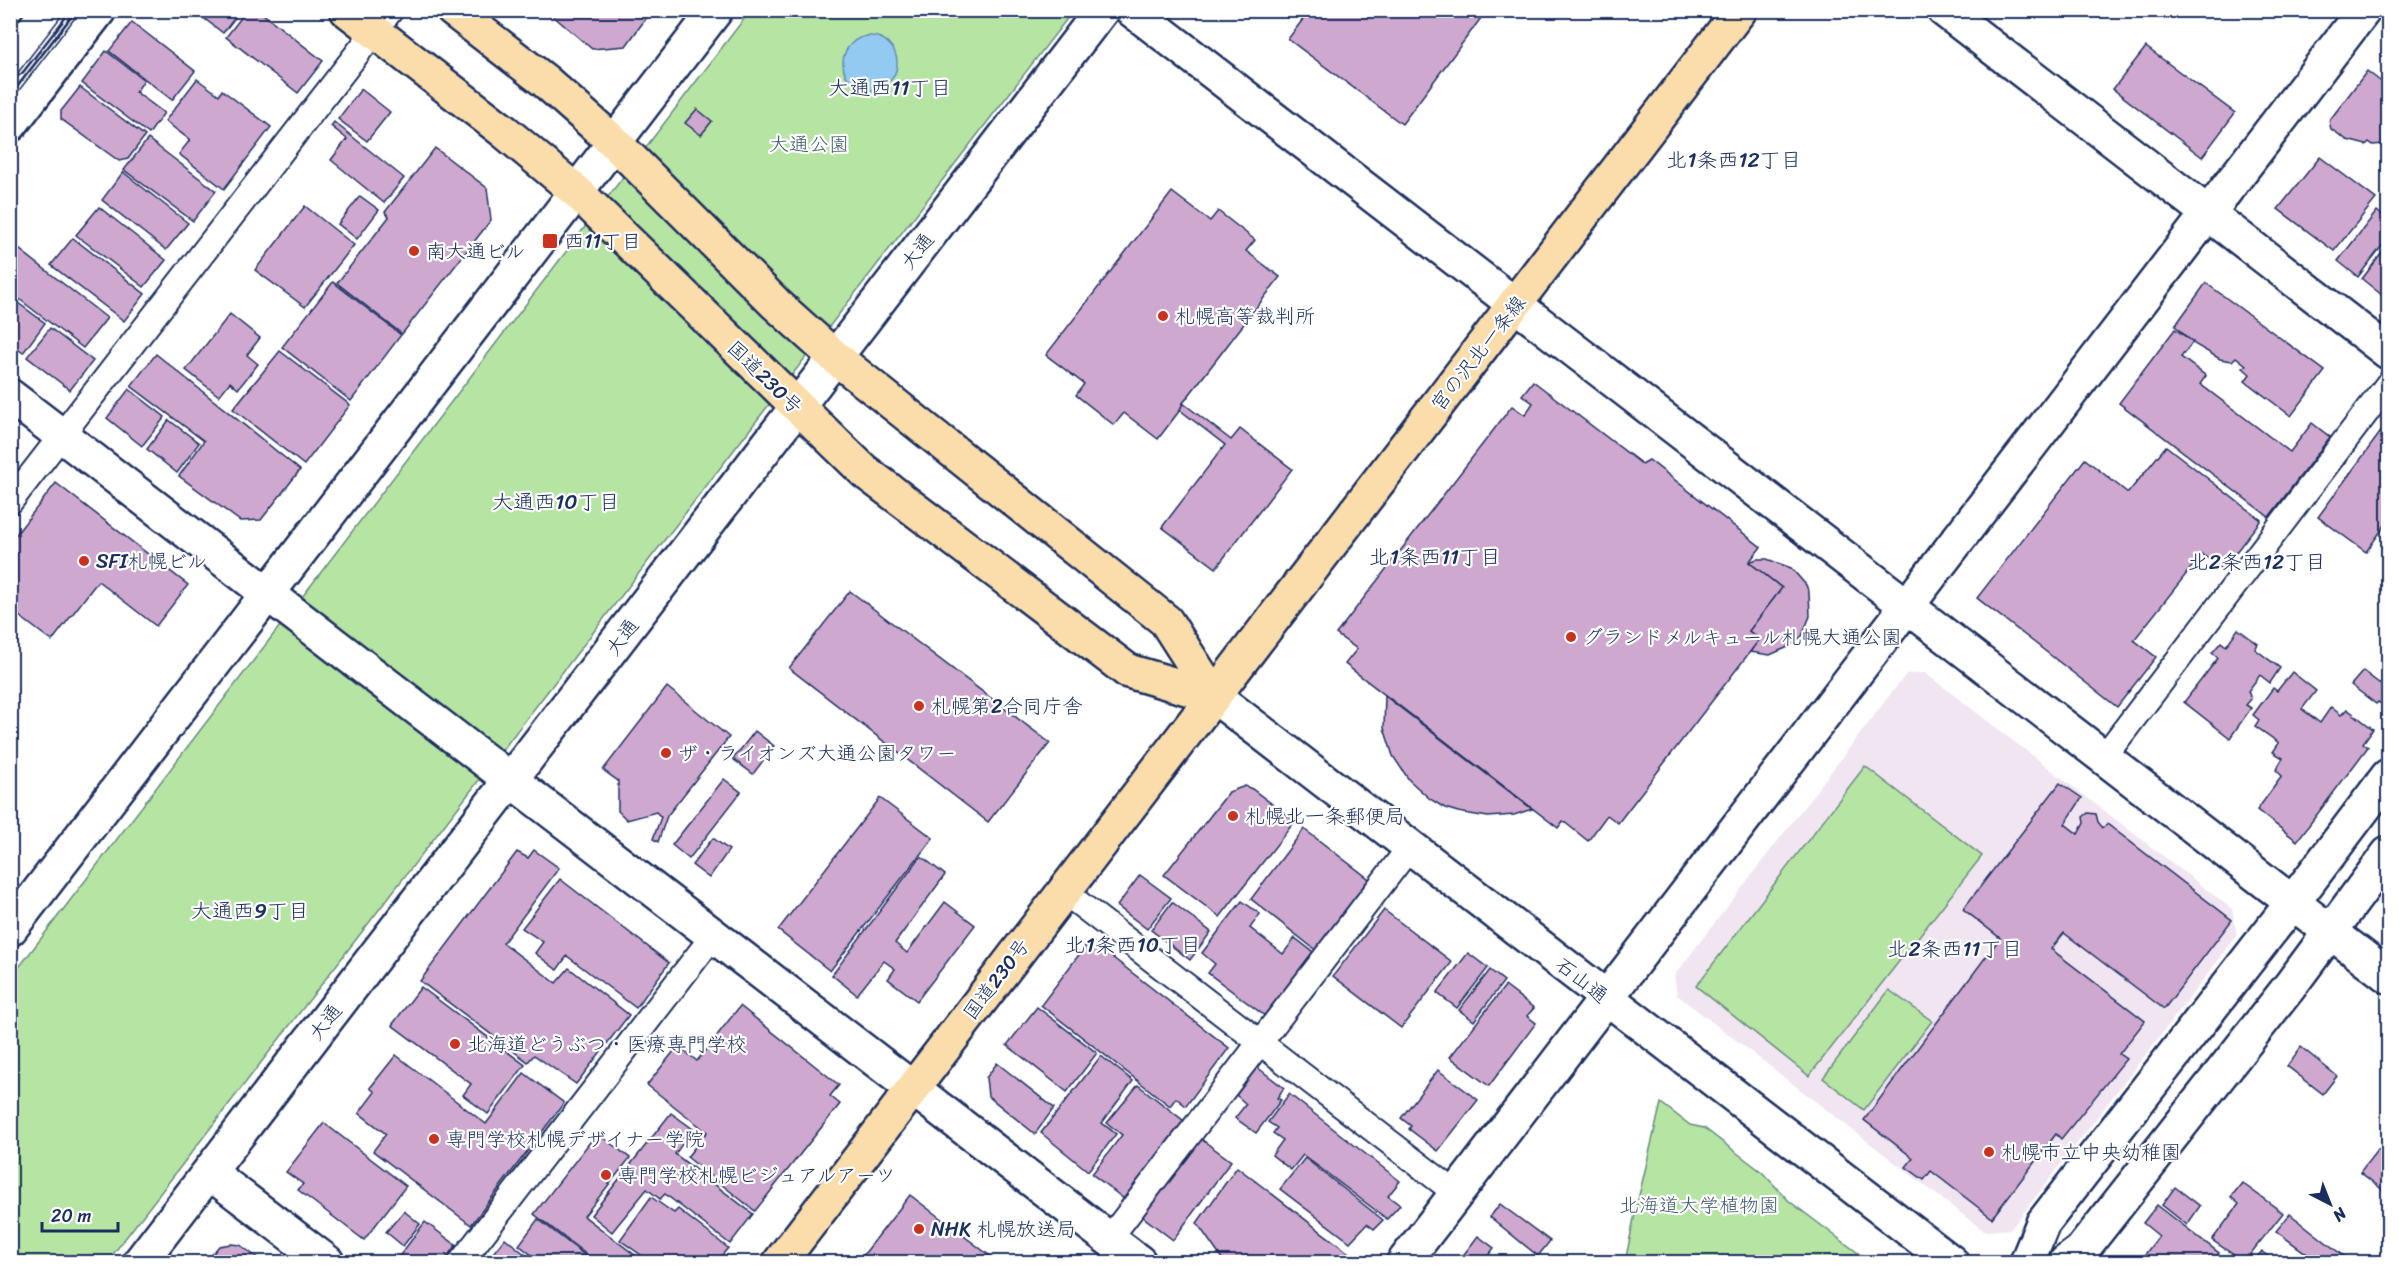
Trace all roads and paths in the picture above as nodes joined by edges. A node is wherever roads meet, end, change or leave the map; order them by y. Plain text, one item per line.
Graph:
1 (49, 10) edge
2 (99, 10) edge
3 (347, 10) edge
4 (453, 10) edge
5 (716, 10) edge
6 (1102, 10) edge
7 (1132, 10) edge
8 (1740, 10) edge
9 (1944, 10) edge
10 (2364, 10) edge
11 (383, 21) edge
12 (10, 60) edge
13 (10, 125) edge
14 (615, 143) junction
15 (577, 192) junction
16 (2208, 214) junction
17 (1515, 304) junction
18 (2388, 352) edge
19 (836, 358) junction
20 (2388, 384) edge
21 (10, 396) edge
22 (798, 408) junction
23 (62, 435) junction
24 (10, 502) edge
25 (267, 593) junction
26 (1908, 607) junction
27 (1214, 696) junction
28 (2104, 757) junction
29 (2388, 776) edge
30 (511, 781) junction
31 (1410, 847) junction
32 (2388, 854) edge
33 (1063, 891) junction
34 (2293, 902) junction
35 (10, 929) edge
36 (2331, 931) junction
37 (713, 936) junction
38 (2388, 976) edge
39 (1606, 999) junction
40 (1258, 1042) junction
41 (912, 1089) junction
42 (210, 1173) junction
43 (1457, 1194) junction
44 (1109, 1239) junction
45 (140, 1263) edge
46 (327, 1263) edge
47 (461, 1263) edge
48 (780, 1263) edge
49 (1139, 1263) edge
50 (1404, 1263) edge
51 (1951, 1263) edge
52 (2027, 1263) edge
53 (2066, 1263) edge

1 - 12 street
2 - 13 street
3 - 11 main road, 国道230号
4 - 14 main road
5 - 14 street
6 - 19 street, 大通
7 - 17 street
8 - 17 main road, 宮の沢北一条線
9 - 16 street
10 - 16 street
11 - 15 main road, 国道230号
11 - 23 street
14 - 15 street
14 - 19 main road
15 - 22 main road, 国道230号
15 - 25 street
16 - 18 street
16 - 26 street
17 - 26 street
17 - 27 main road, 宮の沢北一条線
19 - 22 street, 大通
19 - 27 main road
20 - 28 street
21 - 23 street
22 - 27 main road, 国道230号
22 - 30 street, 大通
23 - 24 street
23 - 25 street
25 - 30 street
25 - 35 street
26 - 28 street
26 - 39 street
27 - 31 street, 石山通
27 - 33 main road, 国道230号
28 - 34 street
29 - 34 street
30 - 37 street
30 - 42 street, 大通
31 - 39 street, 石山通
31 - 40 street
32 - 36 street
33 - 40 street
33 - 41 main road, 国道230号
34 - 36 street
34 - 52 street
36 - 38 street
36 - 53 street
37 - 41 street
37 - 47 street
39 - 43 street
39 - 51 street, 石山通
40 - 43 street
40 - 44 street
41 - 44 street
41 - 48 main road, 国道230号
42 - 45 street, 大通
42 - 46 street
43 - 50 street
44 - 49 street

